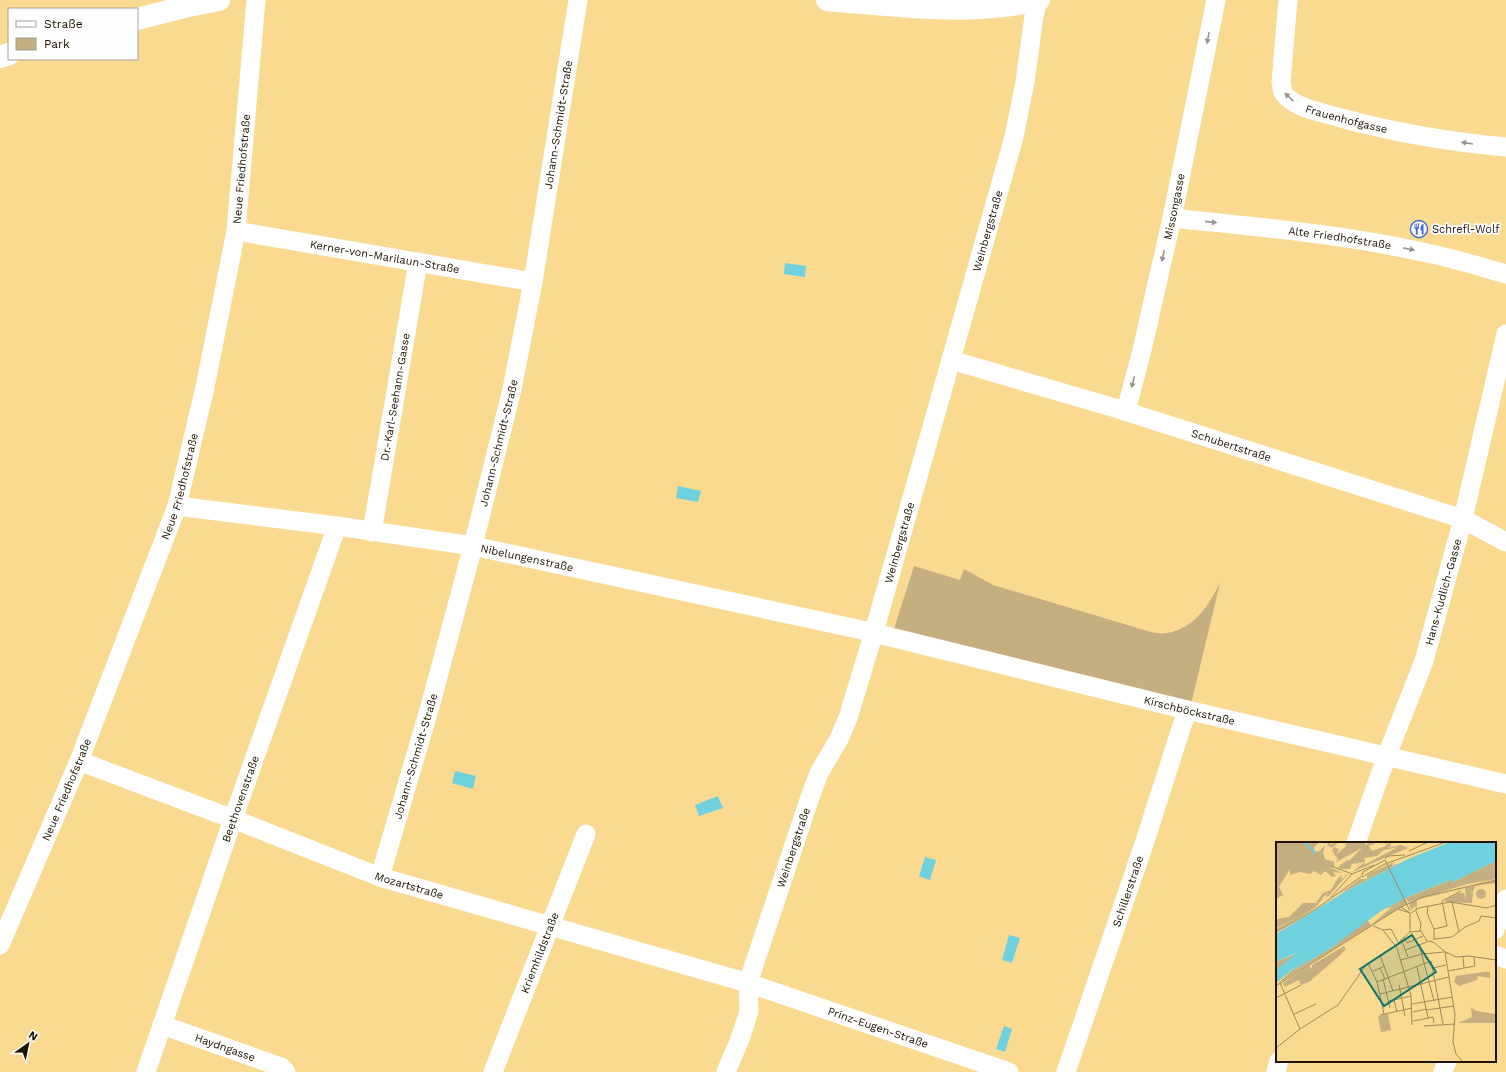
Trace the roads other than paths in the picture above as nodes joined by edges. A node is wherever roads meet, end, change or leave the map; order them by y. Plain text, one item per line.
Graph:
1 (219, 0) edge
2 (256, 0) edge
3 (578, 0) edge
4 (827, 0) edge
5 (1038, 0) edge
6 (1216, 0) edge
7 (1288, 0) edge
8 (138, 19) edge
9 (1506, 147) edge
10 (1172, 218) junction
11 (236, 230) junction
12 (418, 262) junction
13 (1506, 274) edge
14 (533, 282) junction
15 (1506, 334) edge
16 (951, 360) junction
17 (1126, 412) junction
18 (177, 506) junction
19 (1463, 518) junction
20 (337, 526) junction
21 (372, 532) junction
22 (1506, 542) edge
23 (473, 546) junction
24 (874, 632) junction
25 (1187, 710) junction
26 (1387, 756) junction
27 (79, 762) junction
28 (1506, 784) edge
29 (233, 819) junction
30 (586, 834) dead end
31 (1356, 842) edge
32 (380, 877) junction
33 (1506, 899) edge
34 (550, 926) junction
35 (1496, 927) edge
36 (0, 945) edge
37 (1496, 956) edge
38 (1506, 959) edge
39 (748, 983) junction
40 (162, 1025) junction
41 (1280, 1062) edge
42 (1447, 1062) edge
43 (282, 1070) edge
44 (146, 1072) edge
45 (493, 1072) edge
46 (726, 1072) edge
47 (1009, 1072) edge
48 (1066, 1072) edge
49 (1276, 1072) edge
50 (1443, 1072) edge

1 - 8 street
2 - 11 street, Neue Friedhofstraße
3 - 14 street, Johann-Schmidt-Straße
4 - 5 street
5 - 16 street, Weinbergstraße
6 -> 10 street, Missongasse
9 -> 7 street, Frauenhofgasse
10 -> 13 street, Alte Friedhofstraße
10 -> 17 street, Missongasse
11 - 12 street, Kerner-von-Marilaun-Straße
11 - 18 street, Neue Friedhofstraße
12 - 14 street, Kerner-von-Marilaun-Straße
12 - 21 street, Dr.-Karl-Seehann-Gasse
14 - 23 street, Johann-Schmidt-Straße
15 - 19 street, Hans-Kudlich-Gasse
16 - 17 street, Schubertstraße
16 - 24 street, Weinbergstraße
17 - 19 street, Schubertstraße
18 - 20 street, Nibelungenstraße
18 - 27 street, Neue Friedhofstraße
19 - 22 street, Schubertstraße
19 - 26 street, Hans-Kudlich-Gasse
20 - 21 street, Nibelungenstraße
20 - 29 street, Beethovenstraße
21 - 23 street, Nibelungenstraße
23 - 24 street, Nibelungenstraße
23 - 32 street, Johann-Schmidt-Straße
24 - 25 street, Kirschböckstraße
24 - 39 street, Weinbergstraße
25 - 26 street, Kirschböckstraße
25 - 48 street, Schillerstraße
26 - 28 street, Kirschböckstraße
26 - 31 street, Hans-Kudlich-Gasse
27 - 29 street, Mozartstraße
27 - 36 street, Neue Friedhofstraße
29 - 32 street, Mozartstraße
29 - 40 street, Beethovenstraße
30 - 34 street, Kriemhildstraße
32 - 34 street, Mozartstraße
33 - 35 street
34 - 39 street, Mozartstraße
34 - 45 street, Kriemhildstraße
37 - 38 street
39 - 46 street, Weinbergstraße
39 - 47 street, Prinz-Eugen-Straße
40 - 43 street, Haydngasse
40 - 44 street, Beethovenstraße
41 - 49 street
42 - 50 street

